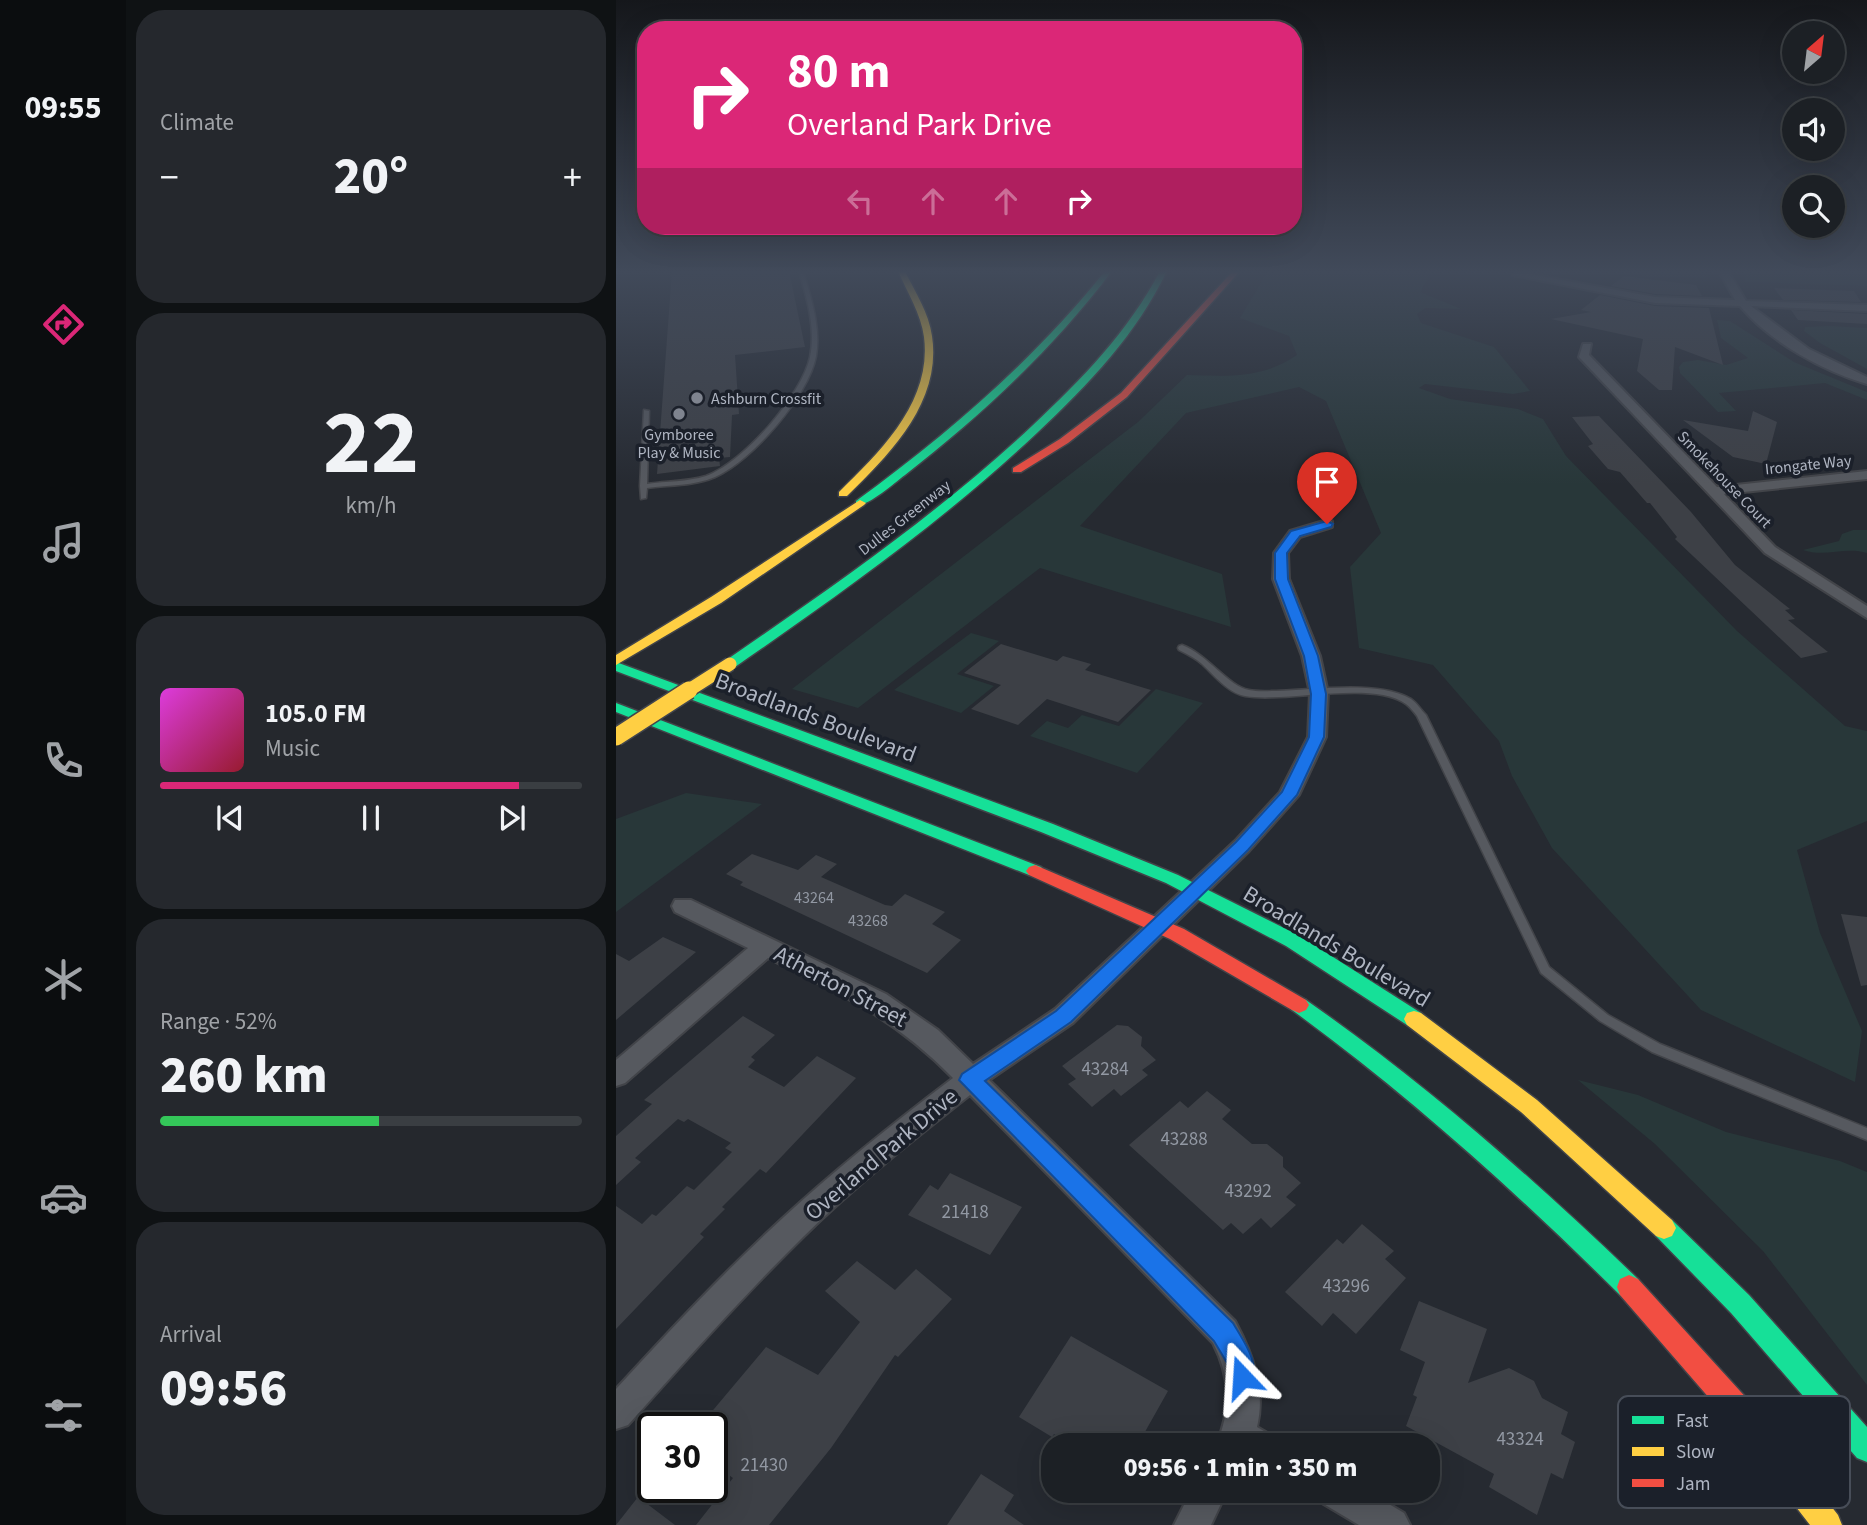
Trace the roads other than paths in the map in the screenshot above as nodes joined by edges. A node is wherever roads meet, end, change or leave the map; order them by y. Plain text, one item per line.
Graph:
1 (813, 342) edge
2 (928, 342) edge
3 (1052, 342) edge
4 (1117, 342) edge
5 (1174, 342) edge
6 (1792, 342) edge
7 (1587, 346) dead end
8 (1867, 381) edge
9 (646, 411) dead end
10 (1867, 475) edge
11 (643, 486) junction
12 (1711, 491) junction
13 (643, 498) dead end
14 (1327, 524) dead end
15 (895, 546) junction
16 (1867, 613) edge
17 (653, 639) junction
18 (1182, 648) dead end
19 (616, 664) edge
20 (1319, 694) junction
21 (616, 706) edge
22 (616, 737) edge
23 (1197, 890) junction
24 (683, 906) dead end
25 (1161, 926) junction
26 (766, 946) junction
27 (616, 1075) edge
28 (970, 1080) junction
29 (1867, 1134) edge
30 (1726, 1396) edge
31 (1824, 1396) edge
32 (616, 1413) edge
33 (1850, 1428) edge
34 (1243, 1433) edge
35 (1867, 1448) edge
36 (1204, 1503) edge
37 (1354, 1503) edge
38 (1815, 1508) edge
39 (1192, 1525) edge
40 (1392, 1525) edge
41 (1828, 1525) edge

1 - 11 lane
2 - 17 main road
3 - 17 main road, Dulles Greenway
4 - 15 main road, Dulles Greenway
5 - 15 main road
6 - 8 street
7 - 12 street, Smokehouse Court
9 - 11 lane
10 - 12 street, Irongate Way
11 - 13 lane
12 - 16 street, Smokehouse Court
14 - 20 street, Overland Park Drive
15 - 22 main road, Dulles Greenway, bridge
17 - 19 main road, Dulles Greenway
18 - 20 lane
19 - 23 main road, Broadlands Boulevard
20 - 23 street, Overland Park Drive
20 - 29 lane
21 - 25 main road
23 - 25 street, Overland Park Drive
23 - 31 main road, Broadlands Boulevard
24 - 26 street, Atherton Street
25 - 28 street, Overland Park Drive
25 - 30 main road
26 - 27 street
26 - 28 street, Atherton Street
28 - 32 street, Overland Park Drive
28 - 34 street, Atherton Street
33 - 35 main road, Broadlands Boulevard
36 - 39 street
37 - 40 street
38 - 41 main road

